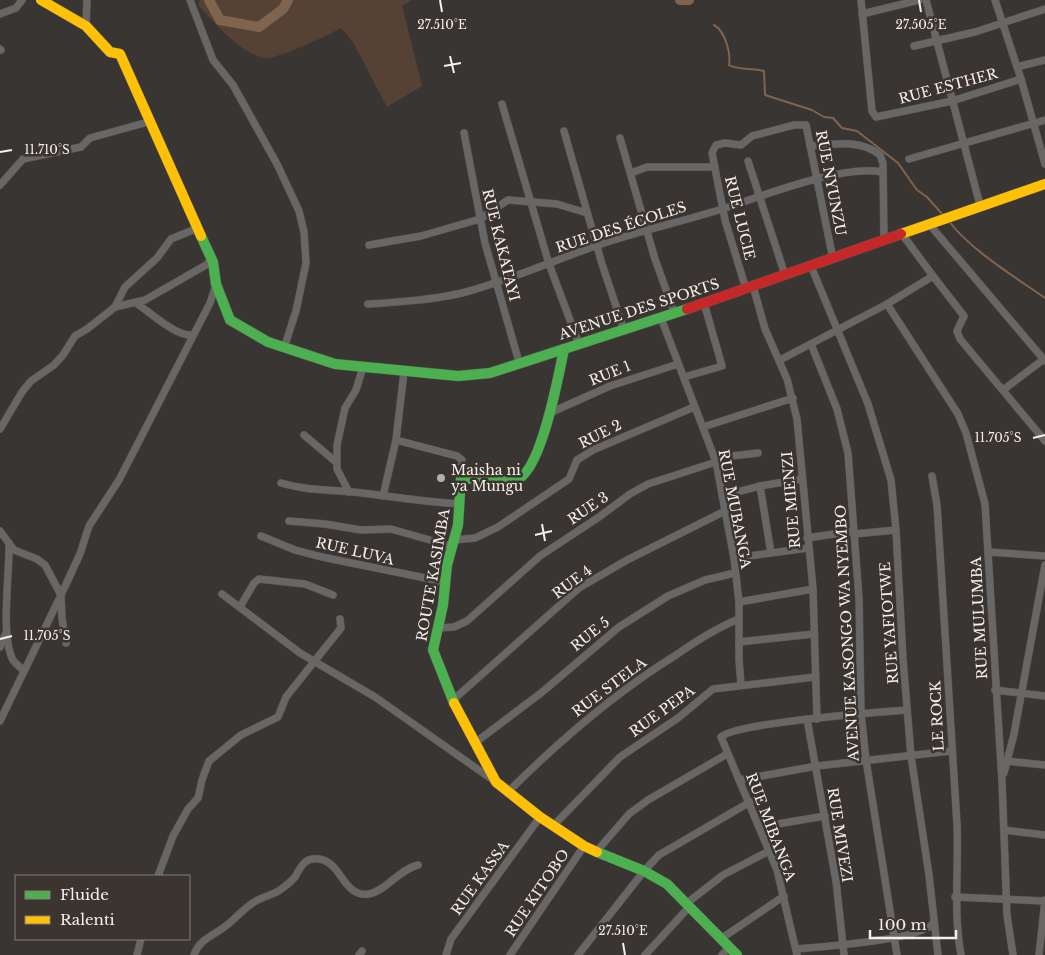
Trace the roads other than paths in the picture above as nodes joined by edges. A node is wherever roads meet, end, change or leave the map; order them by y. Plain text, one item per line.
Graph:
1 (22, 0) edge
2 (41, 0) edge
3 (87, 0) edge
4 (190, 0) edge
5 (861, 0) edge
6 (919, 0) edge
7 (926, 0) edge
8 (994, 0) edge
9 (1045, 9) edge
10 (0, 14) edge
11 (862, 14) junction
12 (1003, 24) junction
13 (86, 26) junction
14 (937, 42) junction
15 (914, 46) dead end
16 (1045, 60) edge
17 (1017, 67) junction
18 (1021, 79) junction
19 (952, 101) junction
20 (502, 104) dead end
21 (1045, 120) edge
22 (148, 122) junction
23 (1033, 123) junction
24 (564, 131) dead end
25 (464, 133) dead end
26 (620, 138) dead end
27 (964, 143) junction
28 (810, 146) junction
29 (712, 153) joint
30 (909, 159) dead end
31 (748, 161) dead end
32 (1045, 164) edge
33 (715, 167) junction
34 (882, 172) junction
35 (631, 173) junction
36 (816, 180) junction
37 (1045, 184) edge
38 (0, 185) edge
39 (758, 196) junction
40 (532, 204) junction
41 (980, 205) junction
42 (723, 209) junction
43 (587, 213) junction
44 (480, 219) junction
45 (929, 224) junction
46 (198, 228) junction
47 (646, 230) junction
48 (902, 234) junction
49 (884, 240) junction
50 (369, 245) dead end
51 (597, 246) junction
52 (833, 258) junction
53 (211, 259) junction
54 (549, 264) junction
55 (811, 266) junction
56 (785, 275) junction
57 (933, 276) junction
58 (497, 282) junction
59 (216, 284) junction
60 (750, 287) junction
61 (136, 303) junction
62 (704, 303) junction
63 (368, 304) dead end
64 (887, 304) junction
65 (115, 307) junction
66 (674, 312) junction
67 (661, 318) junction
68 (624, 330) junction
69 (836, 330) junction
70 (192, 335) junction
71 (579, 344) junction
72 (811, 344) junction
73 (284, 348) junction
74 (564, 349) junction
75 (780, 360) junction
76 (1044, 360) edge
77 (519, 362) junction
78 (678, 364) junction
79 (363, 367) junction
80 (404, 372) junction
81 (684, 377) junction
82 (1003, 390) junction
83 (793, 398) junction
84 (694, 407) junction
85 (552, 412) junction
86 (703, 427) junction
87 (0, 429) edge
88 (304, 435) dead end
89 (396, 440) junction
90 (1045, 441) edge
91 (758, 452) dead end
92 (336, 462) junction
93 (716, 462) junction
94 (932, 476) dead end
95 (462, 478) junction
96 (802, 479) junction
97 (281, 483) dead end
98 (760, 486) junction
99 (349, 492) junction
100 (384, 496) junction
101 (722, 496) junction
102 (460, 504) junction
103 (725, 511) junction
104 (289, 521) dead end
105 (896, 530) junction
106 (0, 531) edge
107 (854, 533) junction
108 (261, 536) dead end
109 (807, 538) junction
110 (8, 542) junction
111 (452, 543) junction
112 (808, 548) junction
113 (988, 552) junction
114 (772, 553) junction
115 (1045, 556) edge
116 (734, 558) junction
117 (1045, 565) edge
118 (735, 573) junction
119 (445, 582) junction
120 (813, 589) junction
121 (222, 594) dead end
122 (61, 595) junction
123 (333, 595) dead end
124 (739, 602) junction
125 (240, 607) junction
126 (340, 619) dead end
127 (739, 619) junction
128 (438, 628) junction
129 (6, 633) junction
130 (814, 634) junction
131 (738, 642) junction
132 (66, 643) dead end
133 (0, 647) edge
134 (314, 662) junction
135 (24, 671) junction
136 (815, 676) junction
137 (741, 684) junction
138 (995, 690) junction
139 (1021, 692) junction
140 (1045, 696) edge
141 (453, 700) junction
142 (907, 710) junction
143 (861, 714) junction
144 (817, 718) junction
145 (807, 719) junction
146 (0, 721) edge
147 (476, 742) junction
148 (951, 751) junction
149 (727, 754) junction
150 (911, 756) junction
151 (866, 760) junction
152 (1007, 761) junction
153 (1045, 765) edge
154 (817, 766) junction
155 (739, 780) junction
156 (1002, 781) junction
157 (496, 782) junction
158 (507, 793) junction
159 (750, 802) junction
160 (825, 816) junction
161 (540, 817) junction
162 (553, 826) junction
163 (760, 827) junction
164 (1004, 830) junction
165 (1045, 835) edge
166 (584, 846) junction
167 (769, 851) junction
168 (596, 852) junction
169 (418, 865) dead end
170 (644, 870) junction
171 (158, 875) edge
172 (784, 896) junction
173 (955, 897) junction
174 (1007, 897) junction
175 (1045, 900) edge
176 (688, 904) junction
177 (933, 923) junction
178 (722, 938) junction
179 (895, 938) junction
180 (142, 940) edge
181 (842, 945) junction
182 (726, 951) edge
183 (797, 952) edge
184 (137, 955) edge
185 (194, 955) edge
186 (446, 955) edge
187 (510, 955) edge
188 (578, 955) edge
189 (645, 955) edge
190 (737, 955) edge
191 (844, 955) edge
192 (897, 955) edge
193 (938, 955) edge
194 (961, 955) edge
195 (1013, 955) edge
196 (1039, 955) edge

1 - 10 street
2 - 13 street, AVENUE DES SPORTS
3 - 13 street
4 - 73 street
5 - 11 street
6 - 11 street
7 - 14 street
8 - 12 street
9 - 12 street
11 - 19 street, RUE ESTHER
12 - 14 street
12 - 17 street
13 - 22 street, AVENUE DES SPORTS
14 - 15 street
14 - 19 street
16 - 17 street
17 - 18 street
18 - 19 street, RUE ESTHER
18 - 23 street
19 - 27 street
20 - 40 street
21 - 23 street
22 - 38 street
22 - 46 street, AVENUE DES SPORTS
23 - 27 street
23 - 32 street
24 - 43 street
25 - 44 street, RUE KAKATAYI
26 - 35 street
27 - 30 street
27 - 41 street
28 - 29 street, RUE NYUNZU
28 - 34 street
28 - 36 street, RUE NYUNZU
29 - 33 street, RUE LUCIE
31 - 39 street
33 - 35 street
33 - 42 street, RUE LUCIE
34 - 36 street, RUE DES ÉCOLES
34 - 49 street
35 - 47 street
36 - 39 street, RUE DES ÉCOLES
36 - 52 street, RUE NYUNZU
37 - 41 street
39 - 42 street, RUE DES ÉCOLES
39 - 56 street
40 - 43 street
40 - 44 street
40 - 54 street
41 - 45 street, AVENUE DES SPORTS
42 - 47 street, RUE DES ÉCOLES
42 - 60 street, RUE LUCIE
43 - 51 street
44 - 50 street
44 - 58 street, RUE KAKATAYI
45 - 48 street, AVENUE DES SPORTS
45 - 76 street
46 - 53 street, AVENUE DES SPORTS
46 - 65 street
47 - 51 street, RUE DES ÉCOLES
47 - 66 street
48 - 49 street, AVENUE DES SPORTS
48 - 57 street
49 - 52 street, AVENUE DES SPORTS
51 - 54 street, RUE DES ÉCOLES
51 - 68 street
52 - 55 street, AVENUE DES SPORTS
53 - 59 street, AVENUE DES SPORTS
53 - 61 street
54 - 58 street, RUE DES ÉCOLES
54 - 71 street
55 - 56 street, AVENUE DES SPORTS
55 - 69 street, RUE YAFIOTWE
56 - 60 street, AVENUE DES SPORTS
57 - 64 street
57 - 82 street
58 - 63 street, RUE DES ÉCOLES
58 - 77 street, RUE KAKATAYI
59 - 70 street
59 - 73 street, AVENUE DES SPORTS
60 - 62 street, AVENUE DES SPORTS
60 - 75 street, RUE MIENZI
61 - 65 street
61 - 70 street
62 - 66 street, AVENUE DES SPORTS
62 - 81 street
64 - 69 street
64 - 113 street, RUE MULUMBA
65 - 87 street
66 - 67 street, AVENUE DES SPORTS
67 - 68 street, AVENUE DES SPORTS
67 - 78 street, RUE MUBANGA
68 - 71 street, AVENUE DES SPORTS
69 - 72 street
69 - 105 street, RUE YAFIOTWE
70 - 122 street
71 - 74 street, AVENUE DES SPORTS
72 - 75 street
72 - 107 street, AVENUE KASONGO WA NYEMBO
73 - 79 street, AVENUE DES SPORTS
74 - 77 street, AVENUE DES SPORTS
74 - 85 street
75 - 83 street, RUE MIENZI
76 - 82 street
77 - 80 street, AVENUE DES SPORTS
78 - 81 street, RUE MUBANGA
78 - 85 street, RUE 1
79 - 80 street, AVENUE DES SPORTS
79 - 92 street
80 - 89 street
81 - 84 street, RUE MUBANGA
82 - 90 street
83 - 86 street
83 - 96 street, RUE MIENZI
84 - 86 street, RUE MUBANGA
84 - 111 street, RUE 2
85 - 95 street
86 - 93 street, RUE MUBANGA
88 - 92 street
89 - 95 street, ROUTE KASIMBA
89 - 100 street
91 - 93 street, RUE 3
92 - 99 street
93 - 101 street, RUE MUBANGA
93 - 128 street, RUE 3
94 - 148 street, LE ROCK
95 - 102 street, ROUTE KASIMBA
96 - 98 street
96 - 109 street, RUE MIENZI
97 - 99 street
98 - 101 street
98 - 114 street
99 - 100 street
100 - 102 street
101 - 103 street, RUE MUBANGA
102 - 111 street, ROUTE KASIMBA
103 - 116 street, RUE MUBANGA
103 - 141 street, RUE 4
104 - 111 street, RUE 2
105 - 107 street
105 - 142 street, RUE YAFIOTWE
106 - 110 street
107 - 109 street
107 - 143 street, AVENUE KASONGO WA NYEMBO
108 - 119 street, RUE LUVA
109 - 112 street, RUE MIENZI
110 - 122 street
110 - 129 street
111 - 119 street, ROUTE KASIMBA
112 - 114 street
112 - 120 street, RUE MIENZI
113 - 115 street
113 - 138 street, RUE MULUMBA
114 - 116 street
116 - 118 street, RUE MUBANGA
117 - 139 street
118 - 124 street, RUE MUBANGA
118 - 147 street, RUE 5
119 - 128 street, ROUTE KASIMBA
120 - 124 street
120 - 130 street, RUE MIENZI
121 - 125 street, ROUTE KASIMBA
122 - 132 street
122 - 135 street
123 - 125 street
124 - 127 street, RUE MUBANGA
125 - 134 street, ROUTE KASIMBA
126 - 134 street
127 - 131 street, RUE MUBANGA
127 - 158 street, RUE STELA
128 - 141 street, ROUTE KASIMBA
129 - 133 street
129 - 135 street
130 - 131 street
130 - 136 street, RUE MIENZI
131 - 137 street, RUE MUBANGA
134 - 157 street, ROUTE KASIMBA
134 - 171 street
135 - 146 street
136 - 137 street, RUE PEPA
136 - 144 street, RUE MIENZI
137 - 162 street, RUE PEPA
138 - 139 street
138 - 156 street, RUE MULUMBA
139 - 140 street
139 - 152 street
141 - 147 street, ROUTE KASIMBA
142 - 143 street
142 - 150 street, RUE YAFIOTWE
143 - 144 street
143 - 151 street, AVENUE KASONGO WA NYEMBO
144 - 145 street
145 - 149 street, RUE MIBANGA
145 - 154 street, RUE MIVEZI
147 - 157 street, ROUTE KASIMBA
148 - 150 street
148 - 173 street, LE ROCK
149 - 155 street, RUE MIBANGA
149 - 168 street
150 - 151 street
150 - 177 street, RUE YAFIOTWE
151 - 154 street
151 - 179 street, AVENUE KASONGO WA NYEMBO
152 - 153 street
152 - 156 street
154 - 155 street
154 - 160 street, RUE MIVEZI
155 - 159 street, RUE MIBANGA
156 - 164 street, RUE MULUMBA
157 - 158 street, ROUTE KASIMBA
158 - 161 street, ROUTE KASIMBA
159 - 163 street, RUE MIBANGA
159 - 170 street
160 - 163 street
160 - 181 street, RUE MIVEZI
161 - 162 street, ROUTE KASIMBA
161 - 186 street, RUE KASSA
162 - 166 street, ROUTE KASIMBA
163 - 167 street, RUE MIBANGA
164 - 165 street
164 - 174 street, RUE MULUMBA
166 - 168 street, ROUTE KASIMBA
166 - 187 street, RUE KITOBO
167 - 172 street, RUE MIBANGA
167 - 176 street
168 - 170 street, ROUTE KASIMBA
169 - 185 street
170 - 176 street, ROUTE KASIMBA
170 - 188 street
172 - 178 street
172 - 183 street, RUE MIBANGA
173 - 174 street
173 - 194 street, LE ROCK
174 - 175 street
174 - 195 street, RUE MULUMBA
175 - 196 street
176 - 178 street, ROUTE KASIMBA
176 - 189 street
177 - 179 street
177 - 193 street, RUE YAFIOTWE
178 - 182 street, ROUTE KASIMBA
179 - 181 street
179 - 192 street, AVENUE KASONGO WA NYEMBO
180 - 184 street
181 - 183 street
181 - 191 street, RUE MIVEZI
182 - 190 street, ROUTE KASIMBA

